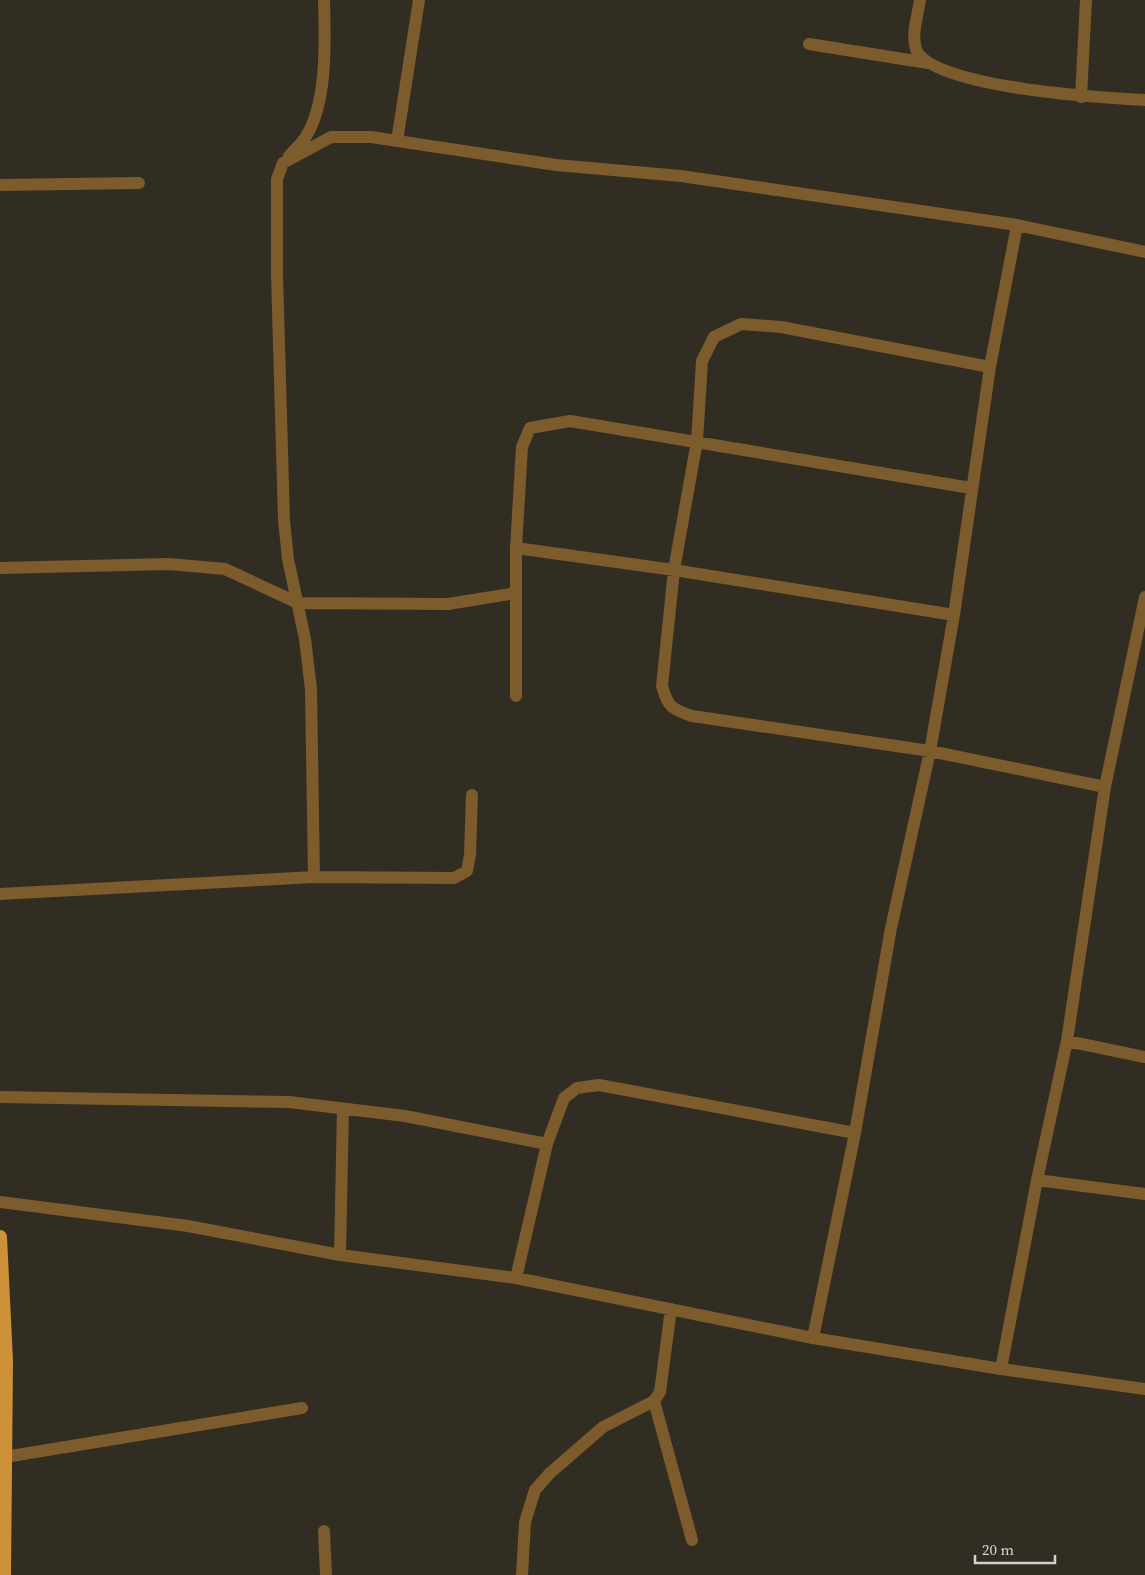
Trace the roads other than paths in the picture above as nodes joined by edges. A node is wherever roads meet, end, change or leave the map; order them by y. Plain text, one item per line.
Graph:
1 (324, 0) edge
2 (419, 0) edge
3 (920, 0) edge
4 (1086, 0) edge
5 (809, 44) dead end
6 (928, 63) junction
7 (1081, 96) junction
8 (1145, 100) edge
9 (397, 141) junction
10 (283, 163) junction
11 (139, 183) dead end
12 (0, 185) edge
13 (1017, 225) junction
14 (1145, 252) edge
15 (990, 367) junction
16 (696, 441) junction
17 (971, 488) junction
18 (516, 548) junction
19 (0, 568) edge
20 (674, 570) junction
21 (516, 593) junction
22 (1145, 597) edge
23 (298, 602) junction
24 (954, 615) junction
25 (516, 696) dead end
26 (930, 751) junction
27 (1105, 787) junction
28 (472, 795) dead end
29 (314, 877) junction
30 (0, 894) edge
31 (1066, 1041) junction
32 (1145, 1057) edge
33 (0, 1097) edge
34 (343, 1108) junction
35 (855, 1134) junction
36 (547, 1144) junction
37 (1037, 1180) junction
38 (1145, 1194) edge
39 (0, 1202) edge
40 (0, 1237) edge
41 (340, 1255) junction
42 (516, 1278) junction
43 (671, 1309) junction
44 (813, 1338) junction
45 (1001, 1370) junction
46 (1145, 1389) edge
47 (654, 1401) junction
48 (302, 1408) dead end
49 (5, 1457) junction
50 (324, 1531) dead end
51 (692, 1540) dead end
52 (4, 1575) edge
53 (326, 1575) edge
54 (522, 1575) edge

1 - 10 street
2 - 9 street
3 - 6 street
4 - 7 street
5 - 6 street
6 - 7 street
7 - 8 street
9 - 10 street
9 - 13 street
10 - 23 street
11 - 12 street
13 - 14 street
13 - 15 street
15 - 16 street
15 - 17 street
16 - 17 street
16 - 18 street
16 - 20 street
17 - 24 street
18 - 20 street
18 - 21 street
19 - 23 street
20 - 24 street
20 - 26 street
21 - 23 street
21 - 25 street
22 - 27 street
23 - 29 street
24 - 26 street
26 - 27 street
26 - 35 street
27 - 31 street
28 - 29 street
29 - 30 street
31 - 32 street
31 - 37 street
33 - 34 street
34 - 36 street
34 - 41 street
35 - 36 street
35 - 44 street
36 - 42 street
37 - 38 street
37 - 45 street
39 - 41 street
40 - 49 highway
41 - 42 street
42 - 43 street
43 - 44 street
43 - 47 street
44 - 45 street
45 - 46 street
47 - 51 street
47 - 54 street
48 - 49 street
49 - 52 highway
50 - 53 street

